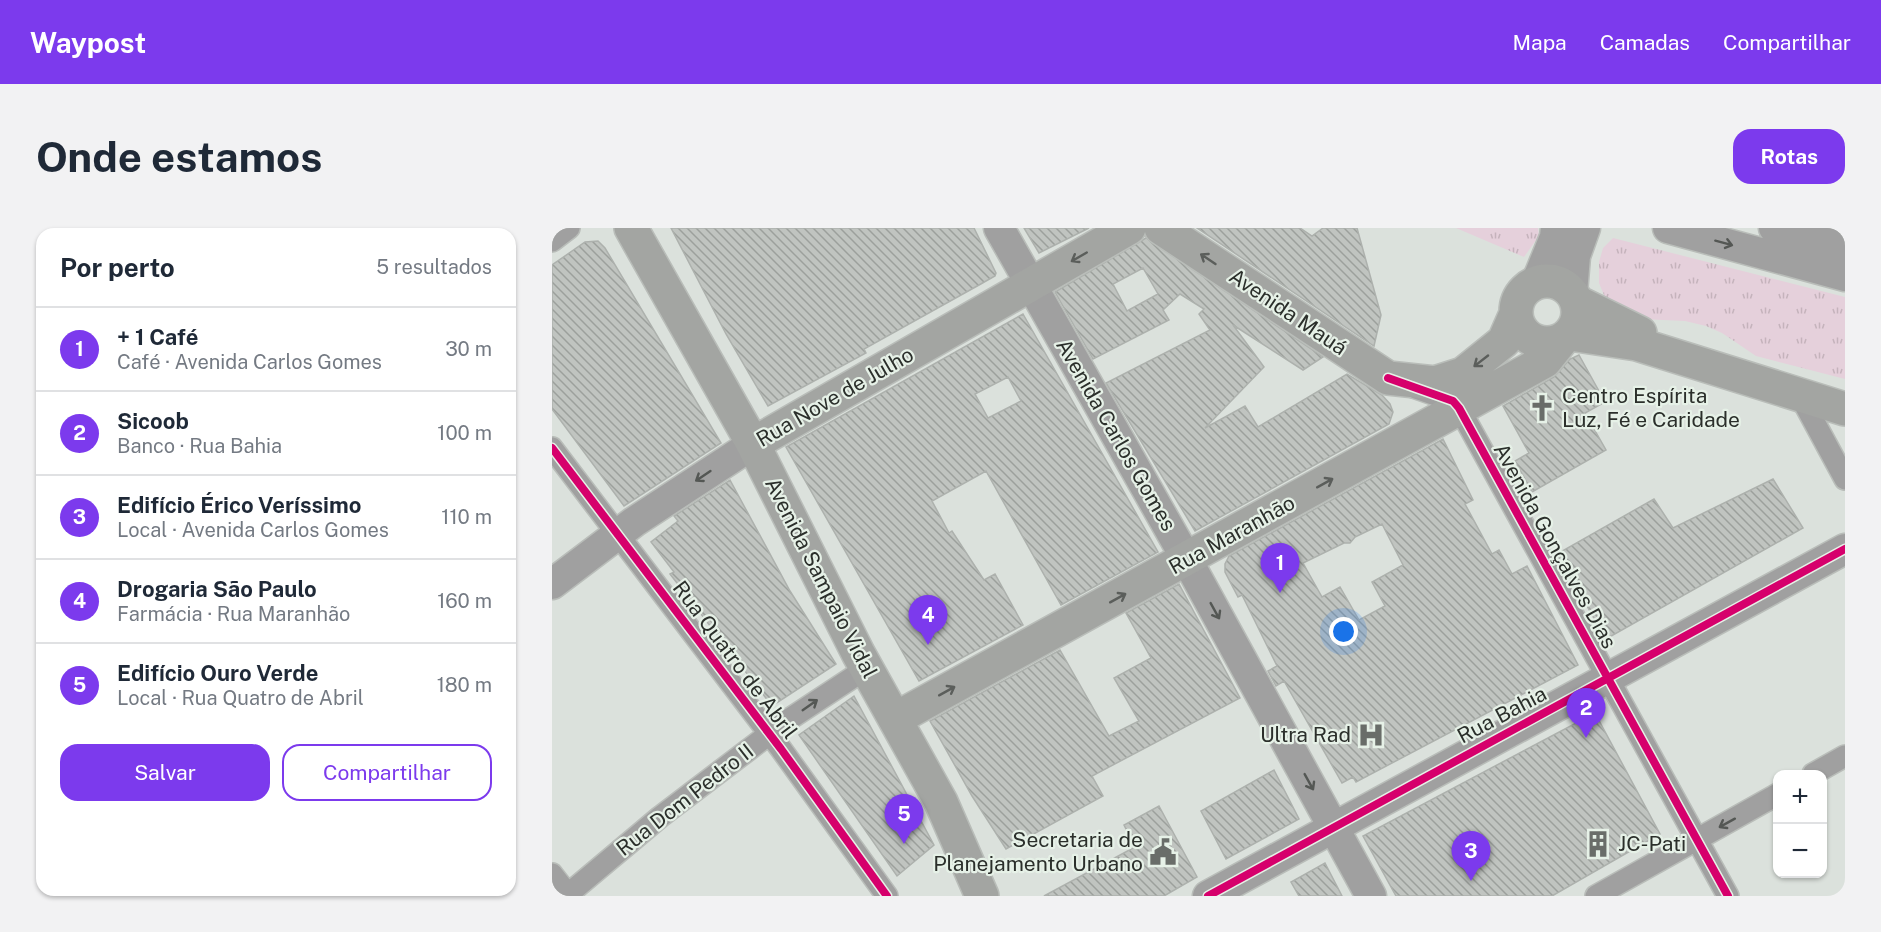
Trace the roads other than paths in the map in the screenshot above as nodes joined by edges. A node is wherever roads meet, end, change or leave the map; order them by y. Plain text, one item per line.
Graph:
1 (570, 228) edge
2 (631, 228) edge
3 (999, 228) edge
4 (1129, 228) edge
5 (1161, 228) edge
6 (1556, 228) edge
7 (1585, 228) edge
8 (1668, 228) edge
9 (1774, 228) edge
10 (552, 241) edge
11 (1845, 248) edge
12 (1845, 276) edge
13 (1537, 280) junction
14 (1031, 285) junction
15 (1575, 297) junction
16 (1515, 316) junction
17 (1566, 337) junction
18 (1403, 381) junction
19 (1796, 388) junction
20 (1843, 404) edge
21 (1459, 408) junction
22 (1823, 439) junction
23 (753, 444) junction
24 (1392, 445) junction
25 (552, 448) edge
26 (1845, 479) edge
27 (617, 535) junction
28 (1845, 549) edge
29 (1187, 560) junction
30 (552, 584) edge
31 (867, 668) junction
32 (1607, 679) junction
33 (895, 719) junction
34 (769, 735) junction
35 (1845, 756) edge
36 (1820, 770) edge
37 (1773, 797) edge
38 (941, 802) junction
39 (1333, 827) junction
40 (1698, 840) junction
41 (552, 874) edge
42 (568, 896) edge
43 (887, 896) edge
44 (982, 896) edge
45 (1008, 896) edge
46 (1208, 896) edge
47 (1371, 896) edge
48 (1596, 896) edge
49 (1728, 896) edge

1 - 10 street
2 - 23 main road, Avenida Sampaio Vidal
3 - 14 street, Avenida Carlos Gomes
4 -> 14 main road, Rua Nove de Julho
18 -> 5 main road, Avenida Mauá
6 - 13 street
7 - 15 street
8 -> 12 street
9 - 11 street
13 - 15 main road
13 - 16 main road
14 - 23 main road, Rua Nove de Julho
14 - 29 street, Avenida Carlos Gomes
15 - 17 main road
15 - 19 main road
16 - 17 main road
16 -> 18 main road
17 - 19 main road
17 - 21 main road, Rua Maranhão
18 - 21 street
18 - 24 main road
19 - 20 main road
19 - 22 street
20 - 22 street
21 - 24 main road, Rua Maranhão
21 - 32 street, Avenida Gonçalves Dias
22 - 26 street
23 -> 27 street, Rua Nove de Julho
23 - 31 main road, Avenida Sampaio Vidal
29 -> 24 main road, Rua Maranhão
25 - 27 street, Rua Quatro de Abril
27 - 30 street, Rua Nove de Julho
27 - 34 street, Rua Quatro de Abril
28 - 32 street, Rua Bahia
33 -> 29 main road, Rua Maranhão
29 -> 39 street, Avenida Carlos Gomes
31 - 33 main road, Avenida Sampaio Vidal
34 -> 31 street, Rua Dom Pedro II
32 - 39 street, Rua Bahia
32 - 40 street, Avenida Gonçalves Dias
33 - 38 main road, Avenida Sampaio Vidal
34 - 42 street, Rua Dom Pedro II
34 - 43 street, Rua Quatro de Abril
35 - 36 street
37 -> 40 street
38 - 44 main road, Avenida Sampaio Vidal
38 - 45 main road, Avenida Sampaio Vidal
39 - 46 street, Rua Bahia
39 - 47 street, Avenida Carlos Gomes
40 - 48 street
40 - 49 street, Avenida Gonçalves Dias
41 - 42 street

